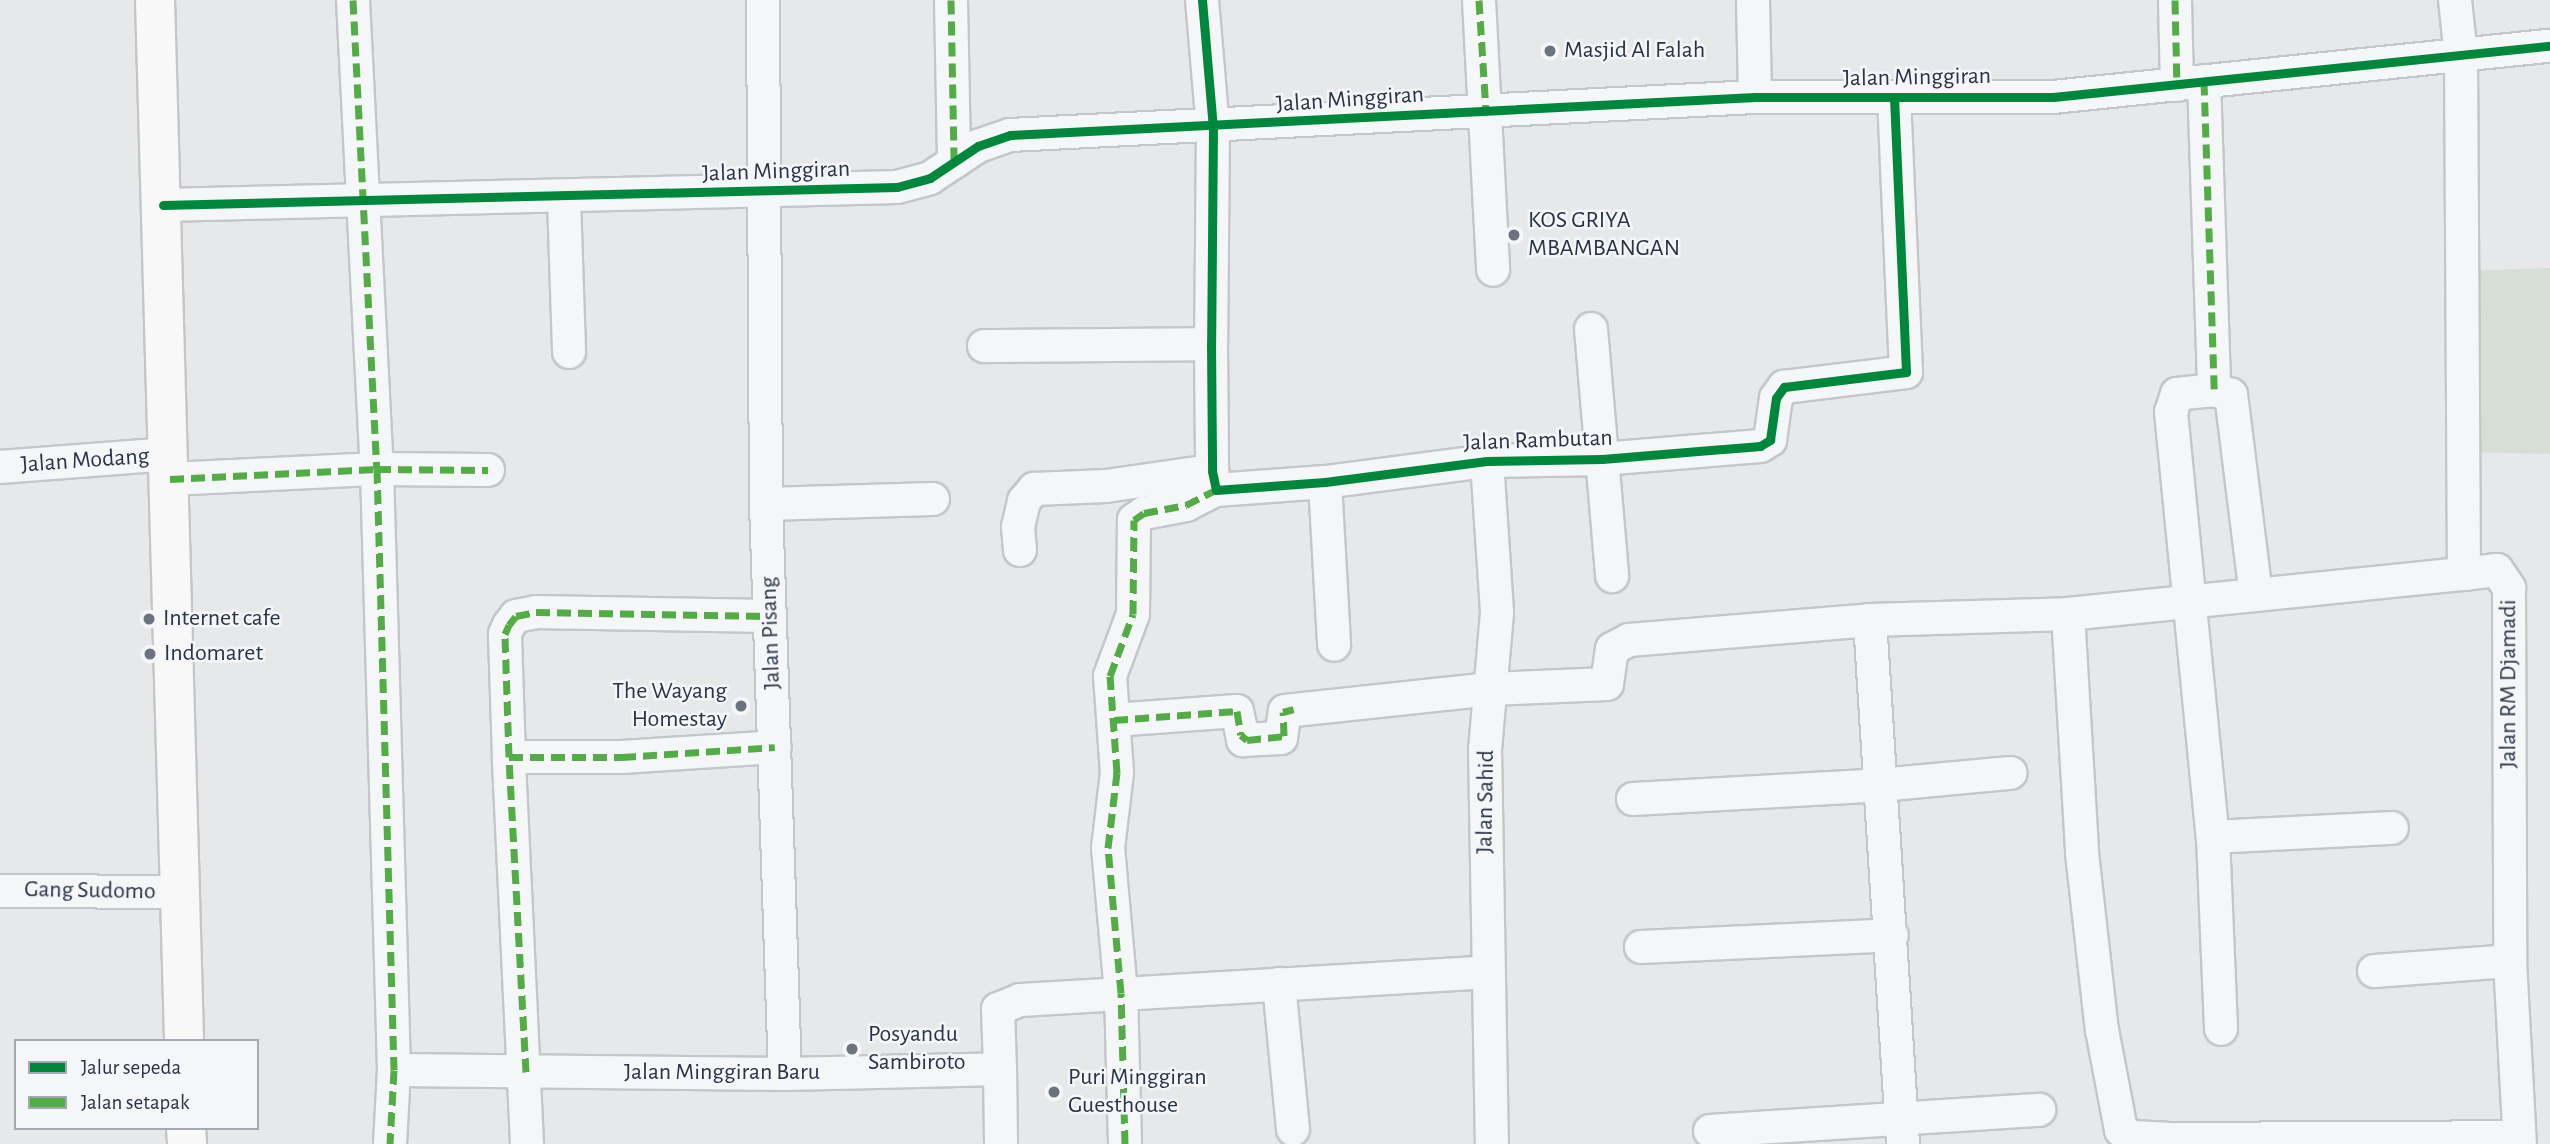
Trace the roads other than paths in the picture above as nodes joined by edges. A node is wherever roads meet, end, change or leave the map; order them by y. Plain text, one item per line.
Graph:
1 (155, 0) edge
2 (353, 0) edge
3 (763, 0) edge
4 (951, 0) edge
5 (1202, 0) edge
6 (1479, 0) edge
7 (1753, 0) edge
8 (2175, 0) edge
9 (2455, 0) edge
10 (2550, 46) edge
11 (2461, 56) junction
12 (2191, 83) junction
13 (1755, 97) junction
14 (1894, 98) junction
15 (1486, 111) junction
16 (1213, 128) junction
17 (954, 162) junction
18 (764, 192) junction
19 (564, 199) junction
20 (365, 201) junction
21 (163, 205) junction
22 (1493, 270) dead end
23 (1591, 329) dead end
24 (1210, 344) junction
25 (984, 346) dead end
26 (569, 352) dead end
27 (2214, 390) junction
28 (1602, 459) junction
29 (1488, 460) junction
30 (0, 467) edge
31 (170, 467) junction
32 (377, 469) junction
33 (488, 470) dead end
34 (1214, 481) junction
35 (1325, 482) junction
36 (933, 499) dead end
37 (766, 504) junction
38 (1020, 550) dead end
39 (2464, 574) junction
40 (1612, 576) dead end
41 (2256, 595) junction
42 (2189, 603) junction
43 (2068, 614) junction
44 (770, 615) junction
45 (1870, 620) junction
46 (1334, 645) dead end
47 (1491, 690) junction
48 (1114, 720) junction
49 (775, 747) junction
50 (509, 757) junction
51 (2010, 773) dead end
52 (1880, 785) junction
53 (1633, 799) dead end
54 (2392, 828) dead end
55 (2213, 837) junction
56 (0, 891) edge
57 (180, 892) junction
58 (1892, 935) junction
59 (1641, 947) dead end
60 (2510, 961) junction
61 (2374, 971) dead end
62 (1486, 972) junction
63 (1279, 984) junction
64 (1121, 993) junction
65 (2221, 1029) dead end
66 (184, 1039) edge
67 (1000, 1069) junction
68 (394, 1070) junction
69 (526, 1072) junction
70 (785, 1074) junction
71 (2039, 1110) dead end
72 (1293, 1129) dead end
73 (1710, 1131) dead end
74 (1903, 1131) edge
75 (2519, 1140) edge
76 (2185, 1141) edge
77 (390, 1144) edge
78 (527, 1144) edge
79 (1001, 1144) edge
80 (1125, 1144) edge
81 (1492, 1144) edge

1 - 21 main road
2 - 20 street
3 - 18 street, Jalan Pisang
4 - 17 street
5 - 16 street
6 - 15 street
7 - 13 street
8 - 12 street
9 - 11 street
10 - 11 street, Jalan Minggiran
11 - 12 street, Jalan Minggiran
11 - 39 street
12 - 14 street, Jalan Minggiran
12 - 27 street
13 - 14 street, Jalan Minggiran
13 - 15 street, Jalan Minggiran
14 - 28 street, Jalan Rambutan
15 - 16 street, Jalan Minggiran
15 - 22 street
16 - 17 street, Jalan Minggiran
16 - 24 street
17 - 18 street, Jalan Minggiran
18 - 19 street, Jalan Minggiran
18 - 37 street, Jalan Pisang
19 - 20 street, Jalan Minggiran
19 - 26 street
20 - 21 street, Jalan Minggiran
20 - 32 street
21 - 31 main road
23 - 28 street
24 - 25 street
24 - 34 street
27 - 41 street
27 - 42 street
28 - 29 street, Jalan Rambutan
28 - 40 street
29 - 35 street, Jalan Rambutan
29 - 47 street, Jalan Sahid
30 - 31 street, Jalan Modang
31 - 32 street, Jalan Modang
31 - 57 main road
32 - 33 street, Jalan Modang
32 - 68 street
34 - 35 street, Jalan Rambutan
34 - 38 street, Jalan Rambutan
34 - 48 street
35 - 46 street
36 - 37 street
37 - 44 street, Jalan Pisang
39 - 41 street
39 - 60 street, Jalan RM Djamadi
41 - 42 street
42 - 43 street
42 - 55 street
43 - 45 street
43 - 76 street
44 - 49 street, Jalan Pisang
44 - 50 street
45 - 47 street
45 - 52 street
47 - 48 street
47 - 62 street, Jalan Sahid
48 - 64 street
49 - 50 street
49 - 70 street, Jalan Pisang
50 - 69 street
51 - 52 street
52 - 53 street
52 - 58 street
54 - 55 street
55 - 65 street
56 - 57 street, Gang Sudomo
57 - 66 main road
58 - 59 street
58 - 74 street
60 - 61 street
60 - 75 street, Jalan RM Djamadi
62 - 63 street
62 - 81 street, Jalan Sahid
63 - 64 street
63 - 72 street
64 - 67 street
64 - 80 street
67 - 70 street, Jalan Minggiran Baru
67 - 79 street
68 - 69 street, Jalan Minggiran Baru
68 - 77 street
69 - 70 street, Jalan Minggiran Baru
69 - 78 street
71 - 74 street
73 - 74 street
75 - 76 street

